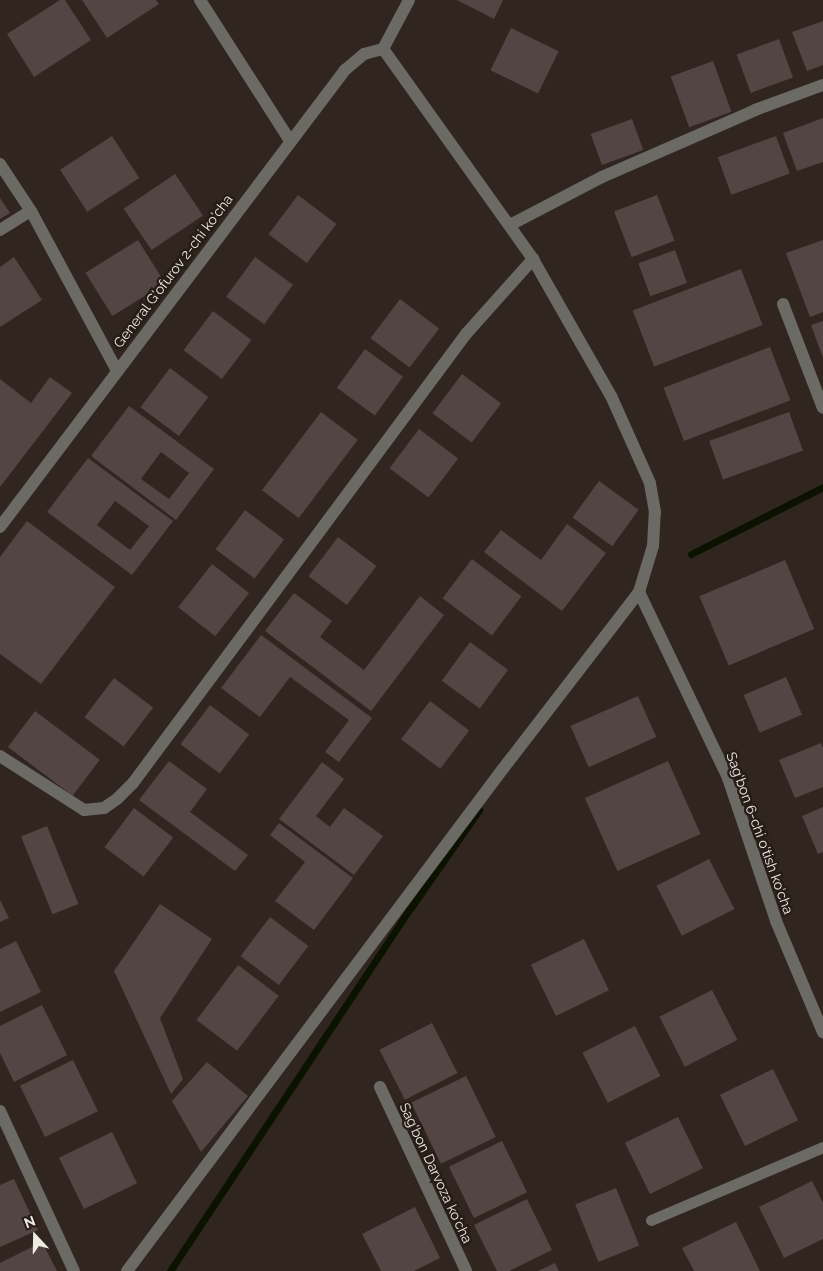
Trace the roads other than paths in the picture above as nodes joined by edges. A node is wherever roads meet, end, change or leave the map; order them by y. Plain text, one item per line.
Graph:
1 (200, 0) edge
2 (409, 0) edge
3 (384, 49) junction
4 (823, 86) edge
5 (290, 141) junction
6 (0, 164) edge
7 (30, 212) junction
8 (510, 225) junction
9 (0, 230) edge
10 (533, 259) junction
11 (783, 304) dead end
12 (117, 371) junction
13 (823, 408) edge
14 (0, 527) edge
15 (639, 592) junction
16 (0, 756) edge
17 (823, 1032) edge
18 (380, 1088) dead end
19 (0, 1112) edge
20 (823, 1147) edge
21 (651, 1220) dead end
22 (74, 1271) edge
23 (127, 1271) edge
24 (466, 1271) edge

1 - 5 street
2 - 3 street
3 - 5 street, General G'ofurov 2-chi ko'cha
3 - 8 street
4 - 8 street
5 - 12 street, General G'ofurov 2-chi ko'cha
6 - 7 street
7 - 9 street
7 - 12 street
8 - 10 street
10 - 15 street
10 - 16 street
11 - 13 street
12 - 14 street, General G'ofurov 2-chi ko'cha
15 - 17 street, Sag'bon 6-chi o'tish ko'cha
15 - 23 street
18 - 24 street, Sag'bon Darvoza ko'cha
19 - 22 street
20 - 21 lane

